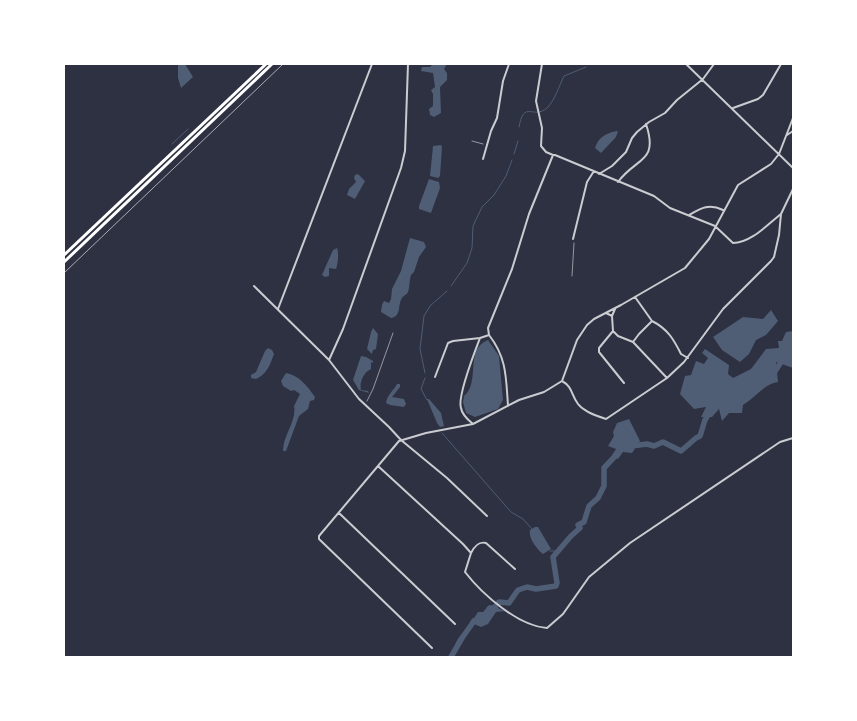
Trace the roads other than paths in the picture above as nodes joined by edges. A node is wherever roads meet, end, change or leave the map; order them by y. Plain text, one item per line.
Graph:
1 (266, 64) edge
2 (272, 64) edge
3 (372, 64) edge
4 (408, 64) edge
5 (508, 64) edge
6 (542, 64) edge
7 (686, 64) edge
8 (714, 64) edge
9 (781, 64) edge
10 (703, 79) junction
11 (733, 108) junction
12 (793, 118) edge
13 (646, 124) junction
14 (793, 131) edge
15 (787, 136) junction
16 (779, 154) junction
17 (553, 155) junction
18 (483, 159) dead end
19 (793, 168) edge
20 (594, 171) junction
21 (599, 174) junction
22 (618, 182) junction
23 (793, 189) edge
24 (724, 210) junction
25 (781, 214) junction
26 (689, 215) junction
27 (715, 226) junction
28 (573, 238) road end
29 (64, 255) edge
30 (64, 262) edge
31 (254, 286) dead end
32 (635, 297) junction
33 (615, 308) junction
34 (278, 309) junction
35 (606, 313) junction
36 (612, 316) junction
37 (652, 321) junction
38 (613, 331) junction
39 (489, 335) junction
40 (480, 338) junction
41 (633, 342) junction
42 (688, 358) junction
43 (329, 360) junction
44 (435, 377) dead end
45 (667, 378) junction
46 (562, 381) junction
47 (624, 383) dead end
48 (508, 406) junction
49 (473, 424) junction
50 (793, 438) edge
51 (401, 440) junction
52 (378, 466) junction
53 (339, 513) junction
54 (487, 516) dead end
55 (471, 554) junction
56 (515, 568) dead end
57 (455, 624) dead end
58 (432, 648) dead end

1 - 29 main road
2 - 30 main road
3 - 34 street
4 - 43 street
5 - 18 street
6 - 17 street
7 - 10 street
8 - 10 street
9 - 11 street
10 - 11 street
10 - 13 street
11 - 16 street
12 - 15 street
13 - 21 street
13 - 22 street
14 - 15 street
15 - 16 street
16 - 19 street
16 - 24 street
17 - 20 street
17 - 39 street
20 - 21 street
20 - 28 street
21 - 22 street
22 - 26 street
23 - 25 street
24 - 26 street
24 - 27 street
25 - 27 street
25 - 42 street
26 - 27 street
27 - 32 street
31 - 34 street
32 - 33 street
32 - 37 street
33 - 35 street
33 - 36 street
34 - 43 street
35 - 36 street
35 - 46 street
36 - 38 street
37 - 41 street
37 - 42 street
38 - 41 street
38 - 47 street
39 - 40 street
39 - 48 street
40 - 44 street
40 - 49 street
41 - 45 street
42 - 45 street
43 - 51 street
45 - 46 street
46 - 48 street
48 - 49 street
49 - 51 street
50 - 55 street
51 - 52 street
51 - 54 street
52 - 53 street
52 - 55 street
53 - 57 street
53 - 58 street
55 - 56 street

